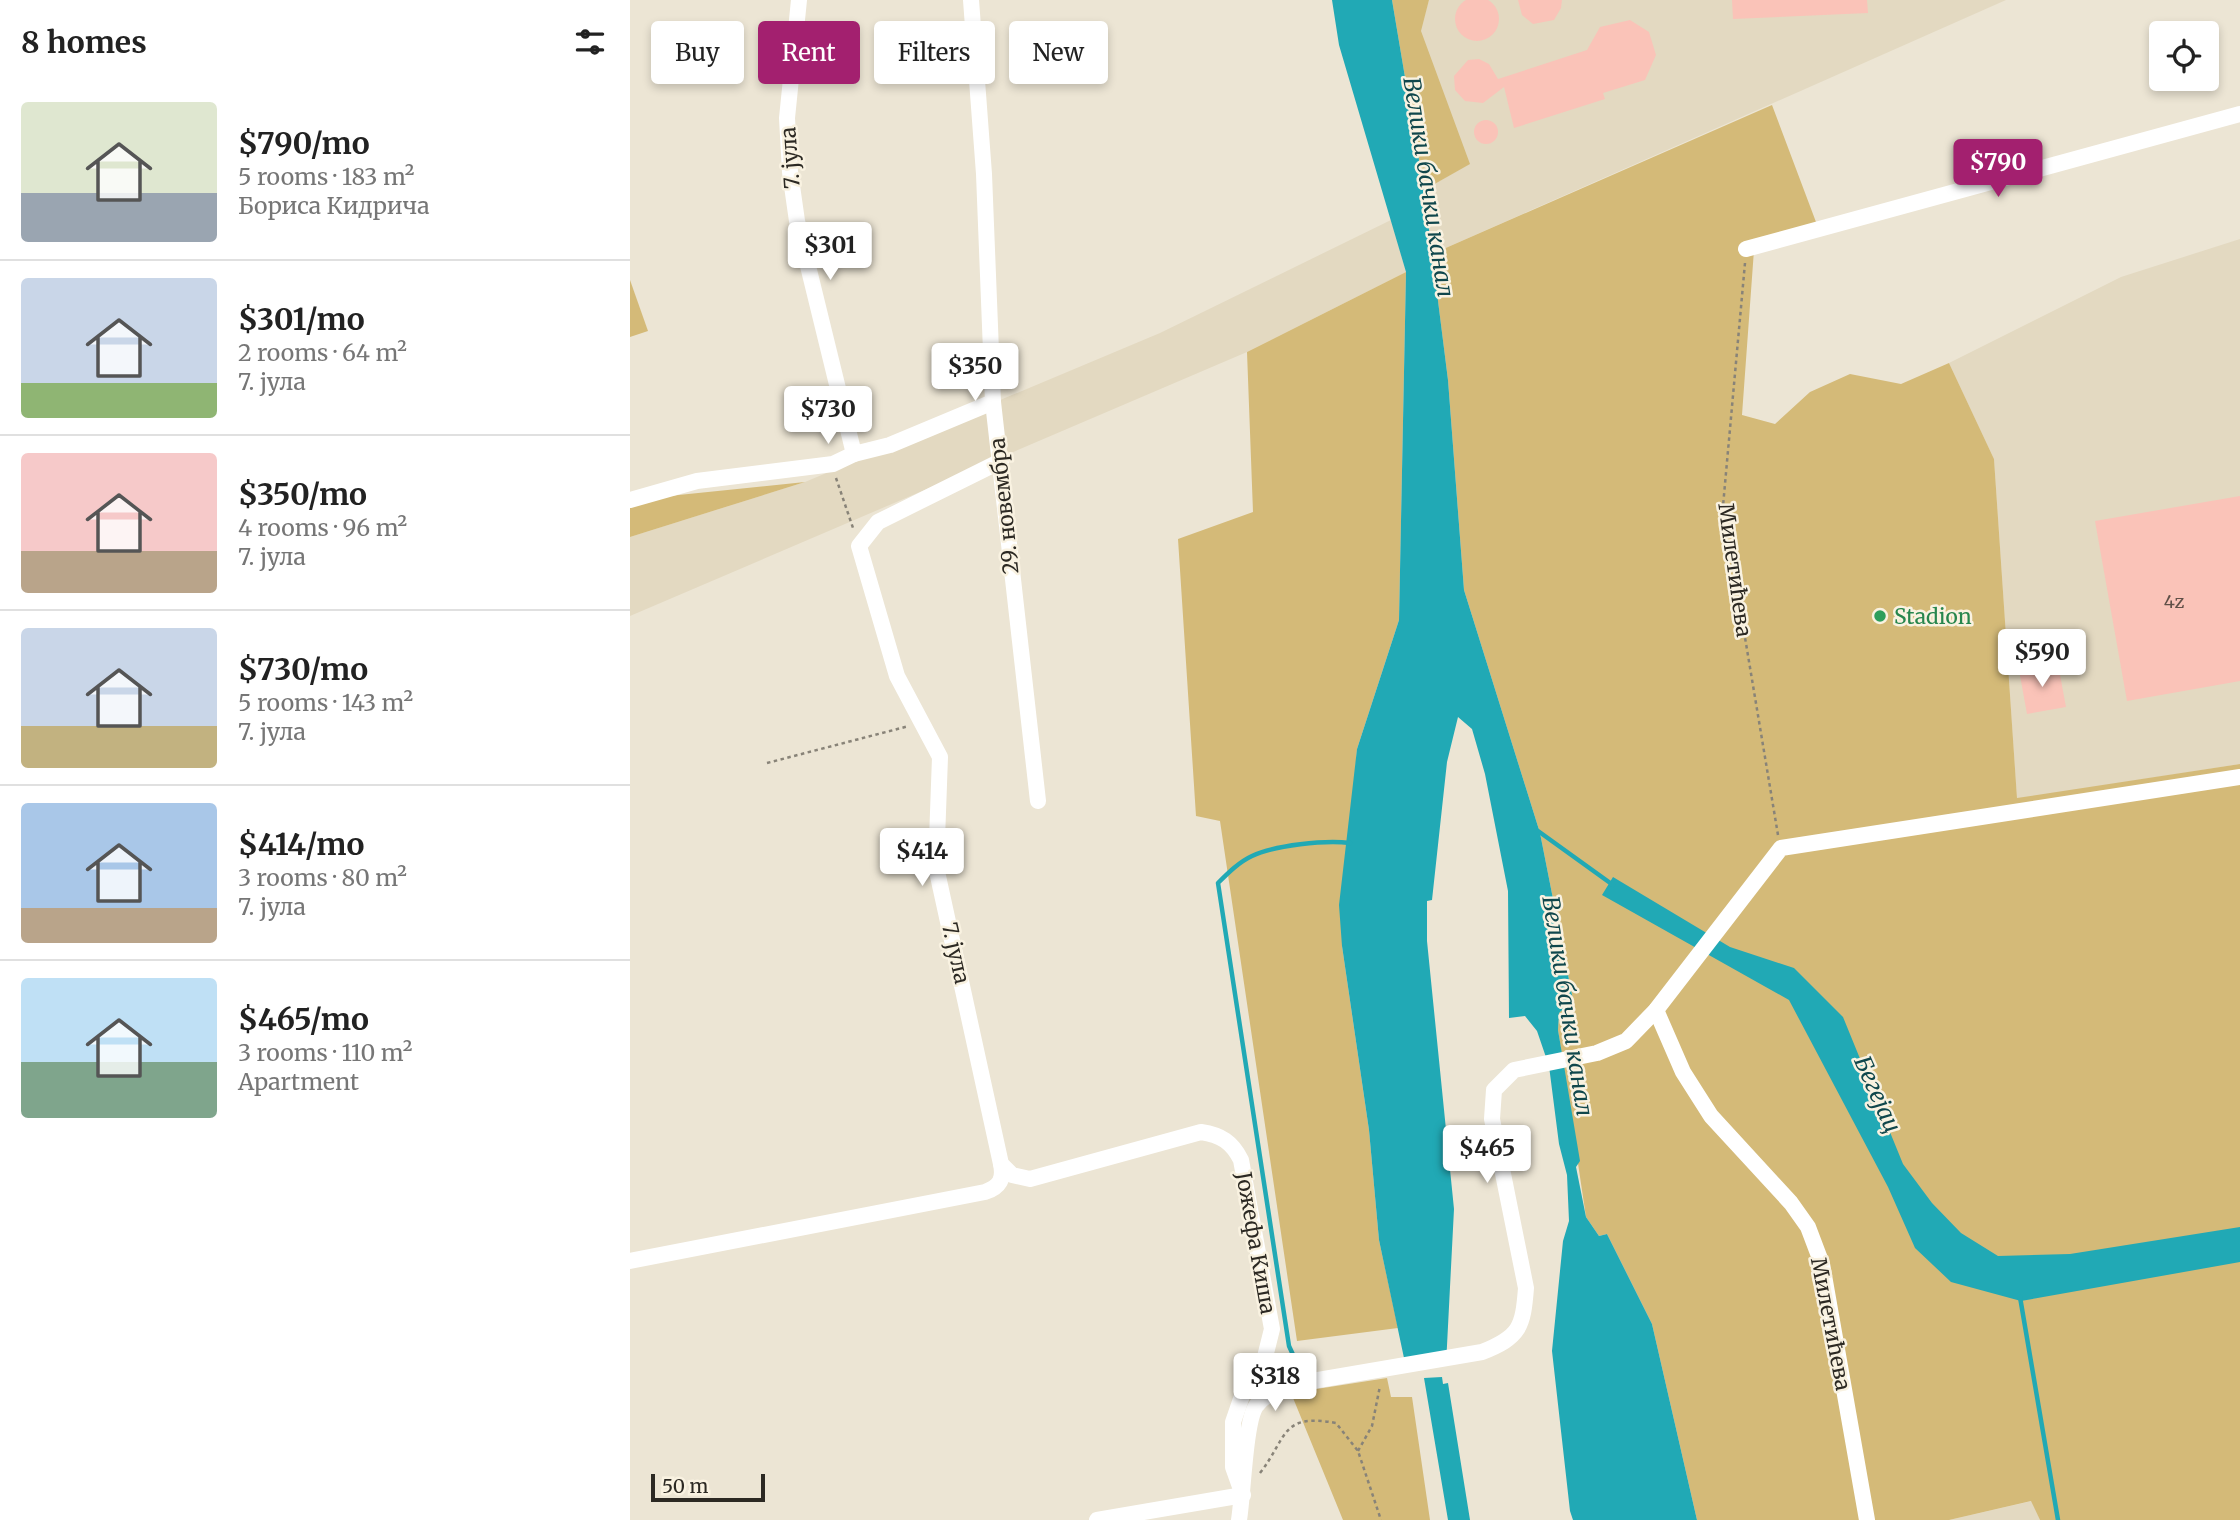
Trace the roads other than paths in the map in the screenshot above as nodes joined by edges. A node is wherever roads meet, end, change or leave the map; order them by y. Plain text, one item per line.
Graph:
1 (799, 0) edge
2 (971, 0) edge
3 (2240, 114) edge
4 (1746, 249) road end
5 (993, 402) junction
6 (854, 454) junction
7 (1001, 461) junction
8 (630, 500) edge
9 (2240, 776) edge
10 (1038, 801) dead end
11 (1656, 1010) junction
12 (1002, 1164) junction
13 (630, 1261) edge
14 (1243, 1495) junction
15 (1097, 1520) edge
16 (1239, 1520) edge
17 (1867, 1520) edge

1 - 6 street, 7. јула
2 - 5 street, 29. новембра
3 - 4 street
5 - 6 street
5 - 7 street, 29. новембра
6 - 8 street
7 - 10 street, 29. новембра
7 - 12 street, 7. јула
9 - 11 street
11 - 14 street, Јожефа Киша
11 - 17 street, Милетићева
12 - 13 street
12 - 14 street, Јожефа Киша
14 - 15 street
14 - 16 street, Јожефа Киша

